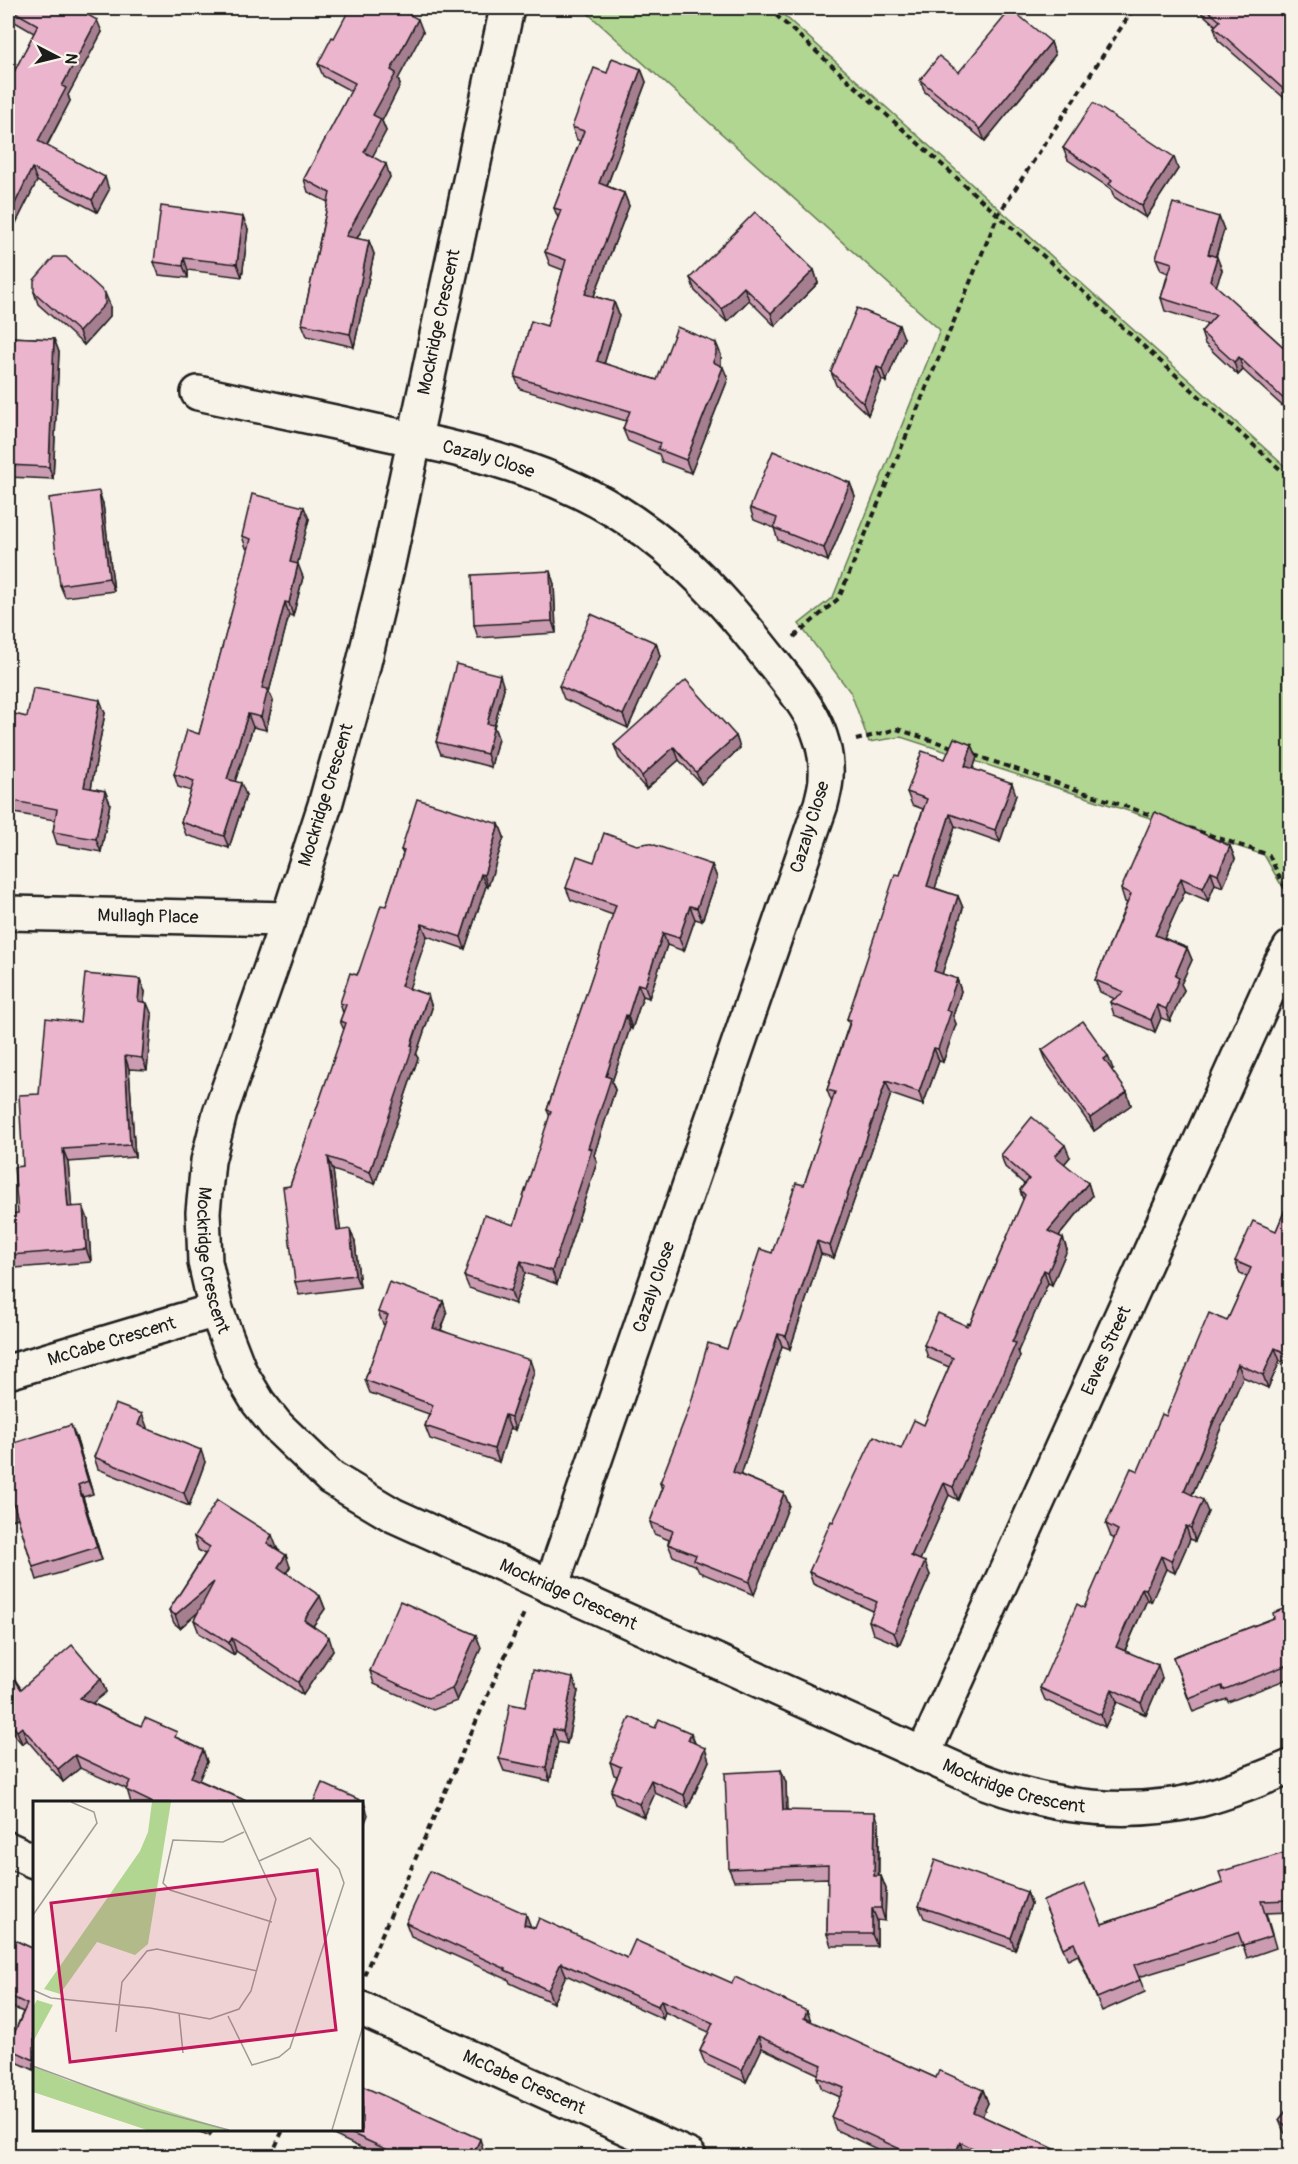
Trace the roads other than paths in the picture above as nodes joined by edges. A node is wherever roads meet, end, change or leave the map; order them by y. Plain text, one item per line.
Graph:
1 (507, 8) edge
2 (198, 393) dead end
3 (415, 439) junction
4 (8, 913) edge
5 (288, 919) junction
6 (1290, 948) edge
7 (216, 1310) junction
8 (8, 1371) edge
9 (545, 1584) junction
10 (924, 1755) junction
11 (1290, 1767) edge
12 (8, 1849) edge
13 (33, 1861) edge
14 (363, 2009) edge
15 (689, 2157) edge

1 - 3 street, Mockridge Crescent
2 - 3 street, Cazaly Close
3 - 5 street, Mockridge Crescent
3 - 9 street, Cazaly Close
4 - 5 street, Mullagh Place
5 - 7 street, Mockridge Crescent
6 - 10 street, Eaves Street
7 - 8 street, McCabe Crescent
7 - 9 street, Mockridge Crescent
9 - 10 street, Mockridge Crescent
10 - 11 street, Mockridge Crescent
12 - 13 street
14 - 15 street, McCabe Crescent

